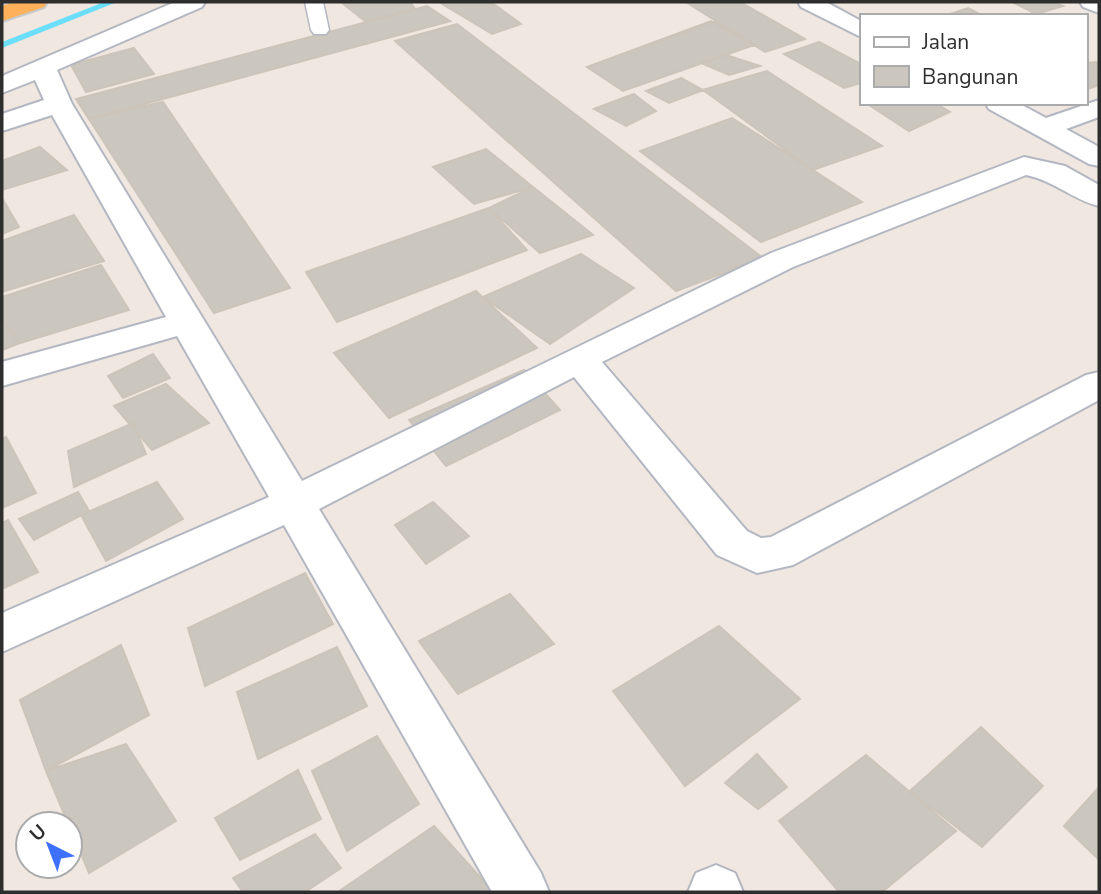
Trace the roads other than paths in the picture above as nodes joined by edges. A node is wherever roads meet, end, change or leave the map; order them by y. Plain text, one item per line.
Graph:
1 (36, 2) edge
2 (194, 2) edge
3 (314, 2) edge
4 (1090, 2) edge
5 (819, 3) edge
6 (1099, 6) edge
7 (2, 14) edge
8 (860, 29) edge
9 (320, 30) dead end
10 (43, 68) junction
11 (2, 85) edge
12 (60, 104) junction
13 (1002, 105) edge
14 (1099, 107) edge
15 (2, 123) edge
16 (1044, 128) junction
17 (1099, 158) edge
18 (1099, 197) edge
19 (187, 322) junction
20 (579, 359) junction
21 (2, 374) edge
22 (1099, 384) edge
23 (293, 504) junction
24 (2, 633) edge
25 (522, 892) edge

1 - 7 highway
2 - 10 street
3 - 9 lane
4 - 6 street
5 - 8 street
10 - 11 street
10 - 12 street
12 - 15 street
12 - 19 street
13 - 16 street
14 - 16 street
16 - 17 street
18 - 20 street
19 - 21 street
19 - 23 street
20 - 22 street
20 - 23 street
23 - 24 street
23 - 25 street

